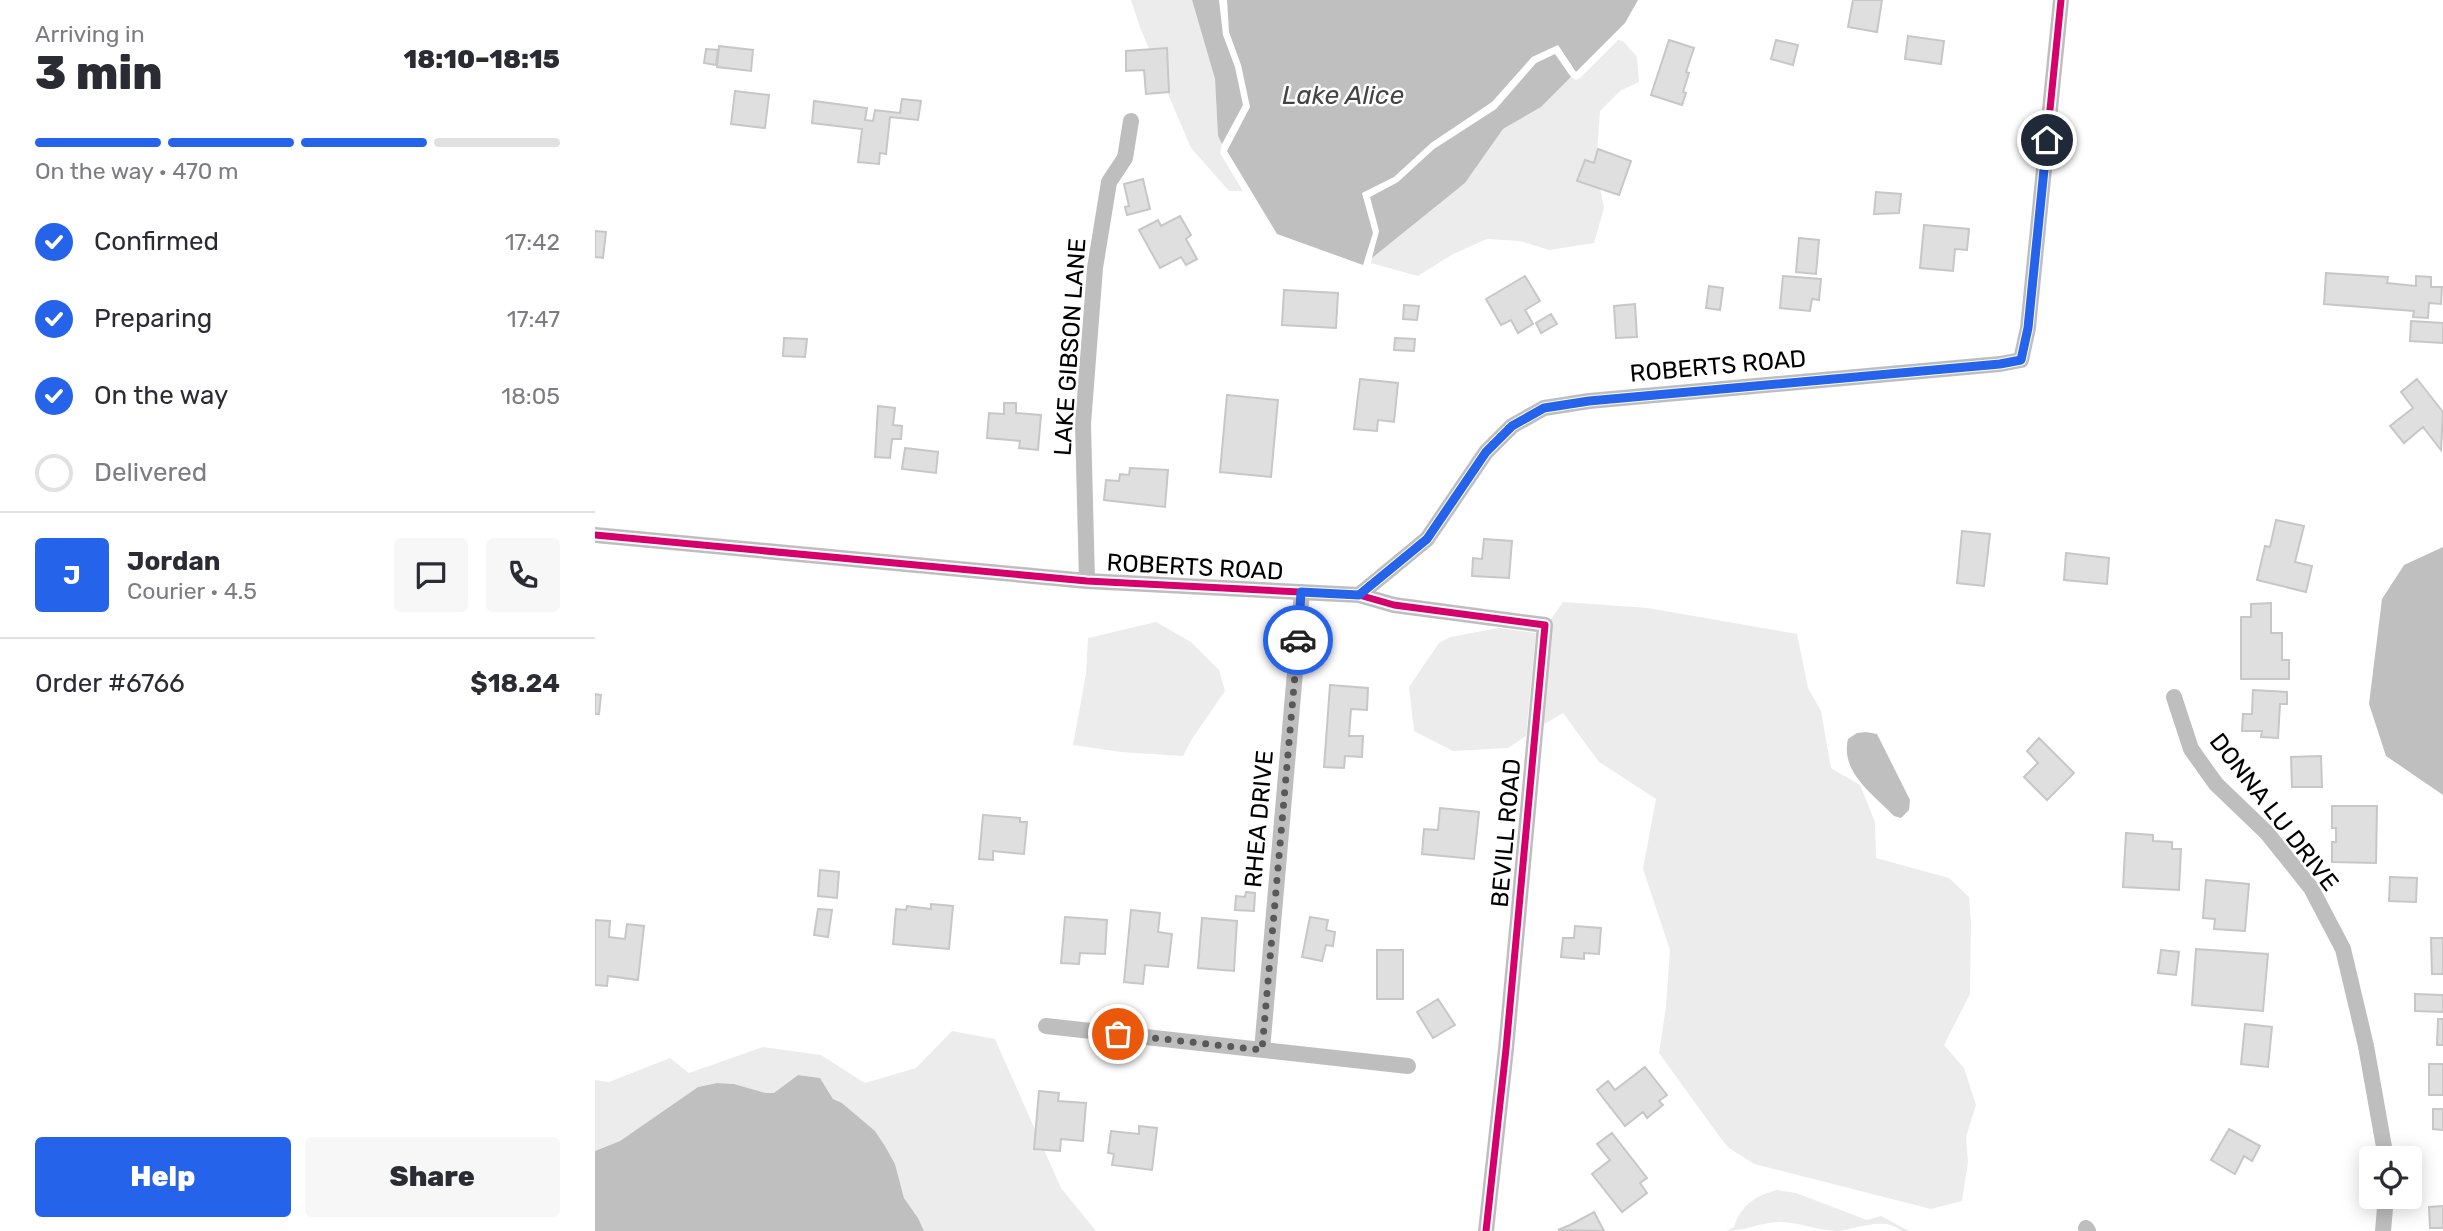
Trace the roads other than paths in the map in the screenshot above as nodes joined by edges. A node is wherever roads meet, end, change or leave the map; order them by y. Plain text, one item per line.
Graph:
1 (2061, 0) edge
2 (1131, 121) dead end
3 (595, 535) edge
4 (1087, 582) junction
5 (1301, 592) junction
6 (1359, 595) junction
7 (2174, 697) dead end
8 (1046, 1026) dead end
9 (1262, 1050) junction
10 (1408, 1066) dead end
11 (2384, 1146) edge
12 (2385, 1209) edge
13 (1486, 1231) edge
14 (2383, 1231) edge

1 - 6 street, ROBERTS ROAD
2 - 4 street, LAKE GIBSON LANE
3 - 4 street, ROBERTS ROAD
4 - 5 street, ROBERTS ROAD
5 - 6 street, ROBERTS ROAD
5 - 9 street, RHEA DRIVE
6 - 13 street, BEVILL ROAD
7 - 11 street, DONNA LU DRIVE
8 - 9 street
9 - 10 street
12 - 14 street

